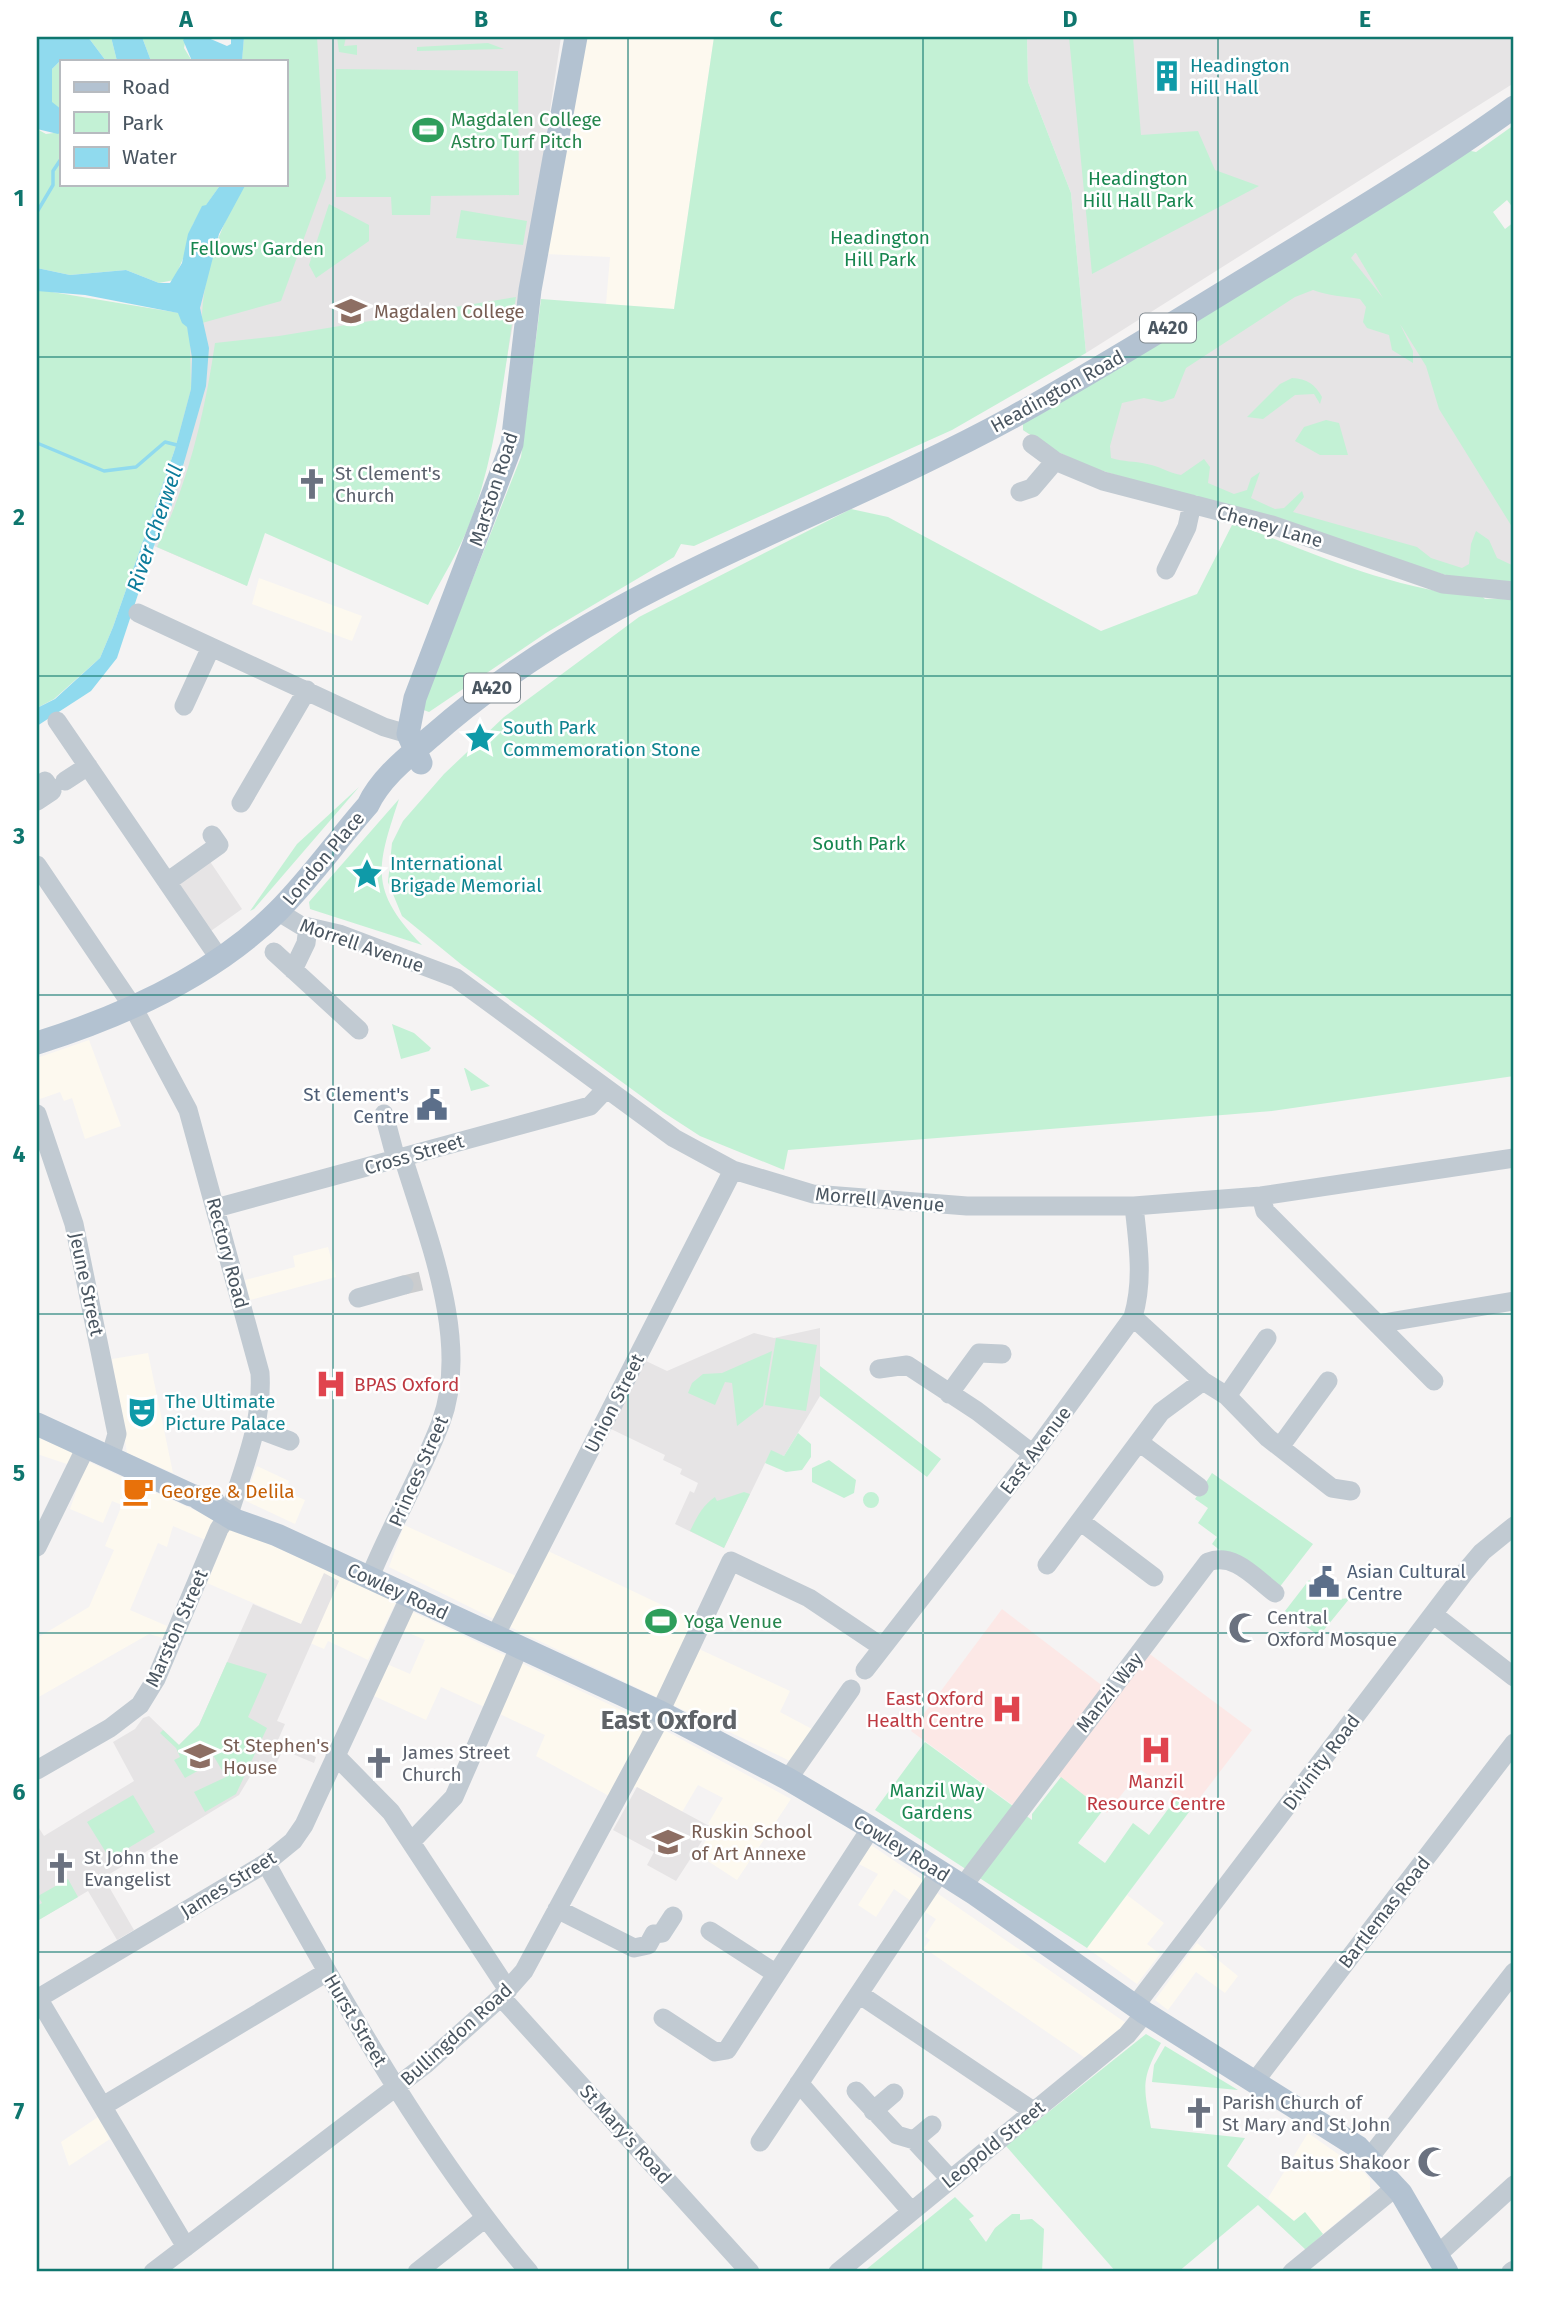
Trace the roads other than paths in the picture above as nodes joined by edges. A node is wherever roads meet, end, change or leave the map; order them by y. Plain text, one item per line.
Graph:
1 (576, 37) edge
2 (1514, 107) edge
3 (1032, 444) dead end
4 (1055, 460) junction
5 (1020, 492) dead end
6 (1192, 504) junction
7 (1166, 570) dead end
8 (1514, 591) edge
9 (138, 613) dead end
10 (211, 648) junction
11 (307, 690) junction
12 (184, 706) dead end
13 (57, 721) dead end
14 (414, 750) junction
15 (88, 766) junction
16 (45, 781) dead end
17 (65, 781) dead end
18 (37, 801) edge
19 (241, 803) dead end
20 (212, 835) dead end
21 (37, 865) edge
22 (167, 882) junction
23 (277, 911) junction
24 (308, 927) junction
25 (274, 952) dead end
26 (219, 958) junction
27 (293, 970) junction
28 (133, 1007) junction
29 (359, 1030) dead end
30 (37, 1043) edge
31 (606, 1089) junction
32 (37, 1114) edge
33 (383, 1114) dead end
34 (399, 1158) junction
35 (1514, 1158) edge
36 (733, 1170) junction
37 (1261, 1196) junction
38 (1134, 1206) junction
39 (216, 1208) junction
40 (421, 1281) junction
41 (358, 1298) dead end
42 (1514, 1301) edge
43 (1133, 1317) junction
44 (1377, 1324) junction
45 (1267, 1338) dead end
46 (1002, 1354) dead end
47 (879, 1369) dead end
48 (1203, 1381) junction
49 (1328, 1381) dead end
50 (1434, 1381) dead end
51 (950, 1394) junction
52 (1227, 1396) junction
53 (37, 1424) edge
54 (258, 1429) junction
55 (290, 1441) dead end
56 (1139, 1442) junction
57 (86, 1447) junction
58 (1280, 1447) junction
59 (1033, 1454) junction
60 (110, 1458) junction
61 (1199, 1487) dead end
62 (1351, 1491) dead end
63 (229, 1512) junction
64 (1080, 1521) junction
65 (1514, 1526) edge
66 (37, 1547) edge
67 (1047, 1565) dead end
68 (370, 1577) junction
69 (1154, 1577) dead end
70 (1275, 1593) dead end
71 (410, 1597) junction
72 (1434, 1615) junction
73 (495, 1636) junction
74 (882, 1647) junction
75 (519, 1648) junction
76 (865, 1670) dead end
77 (1514, 1677) edge
78 (851, 1689) dead end
79 (662, 1712) junction
80 (1514, 1743) edge
81 (335, 1755) junction
82 (37, 1770) edge
83 (788, 1779) junction
84 (871, 1828) junction
85 (411, 1842) junction
86 (266, 1863) junction
87 (940, 1872) junction
88 (963, 1886) junction
89 (556, 1909) junction
90 (673, 1916) dead end
91 (710, 1931) dead end
92 (327, 1972) junction
93 (1514, 1972) edge
94 (775, 1973) junction
95 (504, 1994) junction
96 (859, 1994) junction
97 (38, 1998) edge
98 (1140, 2009) junction
99 (663, 2018) dead end
100 (1255, 2081) junction
101 (799, 2083) junction
102 (397, 2086) junction
103 (856, 2091) dead end
104 (894, 2093) dead end
105 (103, 2106) junction
106 (873, 2111) junction
107 (1033, 2111) junction
108 (932, 2124) dead end
109 (914, 2140) junction
110 (760, 2141) dead end
111 (1370, 2157) junction
112 (950, 2179) junction
113 (1514, 2185) edge
114 (1396, 2187) junction
115 (911, 2211) junction
116 (484, 2219) junction
117 (186, 2247) junction
118 (1442, 2264) edge
119 (153, 2272) edge
120 (418, 2272) edge
121 (529, 2272) edge
122 (750, 2272) edge
123 (838, 2272) edge
124 (1292, 2272) edge

1 - 14 main road, Marston Road
2 - 14 main road, Headington Road / A420
3 - 4 street, Cheney Lane
4 - 5 street
4 - 6 street, Cheney Lane
6 - 7 street
6 - 8 street, Cheney Lane
9 - 10 street
10 - 11 street
10 - 12 street
11 - 14 street
11 - 19 street
13 - 15 street
14 - 23 main road, London Place / A420
15 - 17 street
15 - 22 street
16 - 18 street
20 - 22 street
21 - 28 street, Rectory Road
22 - 26 street
23 - 24 street, Morrell Avenue
23 - 26 main road, A420
24 - 27 street
24 - 31 street, Morrell Avenue
25 - 27 street
26 - 28 main road, A420
27 - 29 street
28 - 30 main road, A420
28 - 39 street, Rectory Road
31 - 34 street, Cross Street
31 - 36 street, Morrell Avenue
32 - 60 street, Jeune Street
33 - 34 street, Princes Street
34 - 39 street, Cross Street
34 - 40 street, Princes Street
35 - 37 street, Morrell Avenue
36 - 38 street, Morrell Avenue
36 - 73 street, Union Street
37 - 38 street, Morrell Avenue
37 - 44 street
38 - 43 street, East Avenue
39 - 54 street, Rectory Road
40 - 41 street
40 - 68 street, Princes Street
42 - 44 street
43 - 48 street
43 - 59 street, East Avenue
44 - 50 street
45 - 52 street
46 - 51 street
47 - 51 street
48 - 52 street
48 - 56 street
49 - 58 street
51 - 59 street
52 - 58 street
53 - 57 main road, Cowley Road
54 - 55 street
54 - 63 street, Rectory Road
56 - 61 street
56 - 64 street
57 - 60 main road, Cowley Road
57 - 66 street
58 - 62 street
59 - 74 street, East Avenue
60 - 63 main road, Cowley Road
63 - 68 main road, Cowley Road
63 - 82 street, Marston Street
64 - 67 street
64 - 69 street
65 - 72 street, Divinity Road
68 - 71 main road, Cowley Road
70 - 88 street, Manzil Way
71 - 73 main road, Cowley Road
71 - 81 street, James Street
72 - 77 street
72 - 98 street, Divinity Road
73 - 75 main road, Cowley Road
74 - 76 street, East Avenue
74 - 79 street, Bullingdon Road
75 - 79 main road, Cowley Road
75 - 85 street
78 - 83 street
79 - 83 main road, Cowley Road
79 - 89 street, Bullingdon Road
80 - 100 street, Bartlemas Road
81 - 85 street, St Mary's Road
81 - 86 street, James Street
83 - 84 main road, Cowley Road
84 - 87 main road, Cowley Road
84 - 94 street
85 - 95 street, St Mary's Road
86 - 92 street, Hurst Street
86 - 97 street, James Street
87 - 88 main road, Cowley Road
87 - 96 street
88 - 98 main road, Cowley Road
89 - 90 street
89 - 95 street, Bullingdon Road
91 - 94 street
92 - 102 street, Hurst Street
92 - 105 street
93 - 111 street
94 - 99 street
95 - 102 street, Bullingdon Road
95 - 122 street, St Mary's Road
96 - 101 street
96 - 107 street
97 - 105 street
98 - 100 main road, Cowley Road
98 - 107 street, Leopold Street
100 - 111 main road, Cowley Road
101 - 110 street
101 - 115 street
102 - 116 street, Hurst Street
102 - 117 street, Bullingdon Road
103 - 106 street
104 - 106 street
105 - 117 street
106 - 109 street
107 - 112 street, Leopold Street
108 - 109 street
109 - 112 street
111 - 114 main road, Cowley Road
112 - 115 street, Leopold Street
113 - 118 street
114 - 118 main road, Cowley Road
114 - 124 street
115 - 123 street, Leopold Street
116 - 120 street
116 - 121 street, Hurst Street
117 - 119 street, Bullingdon Road

